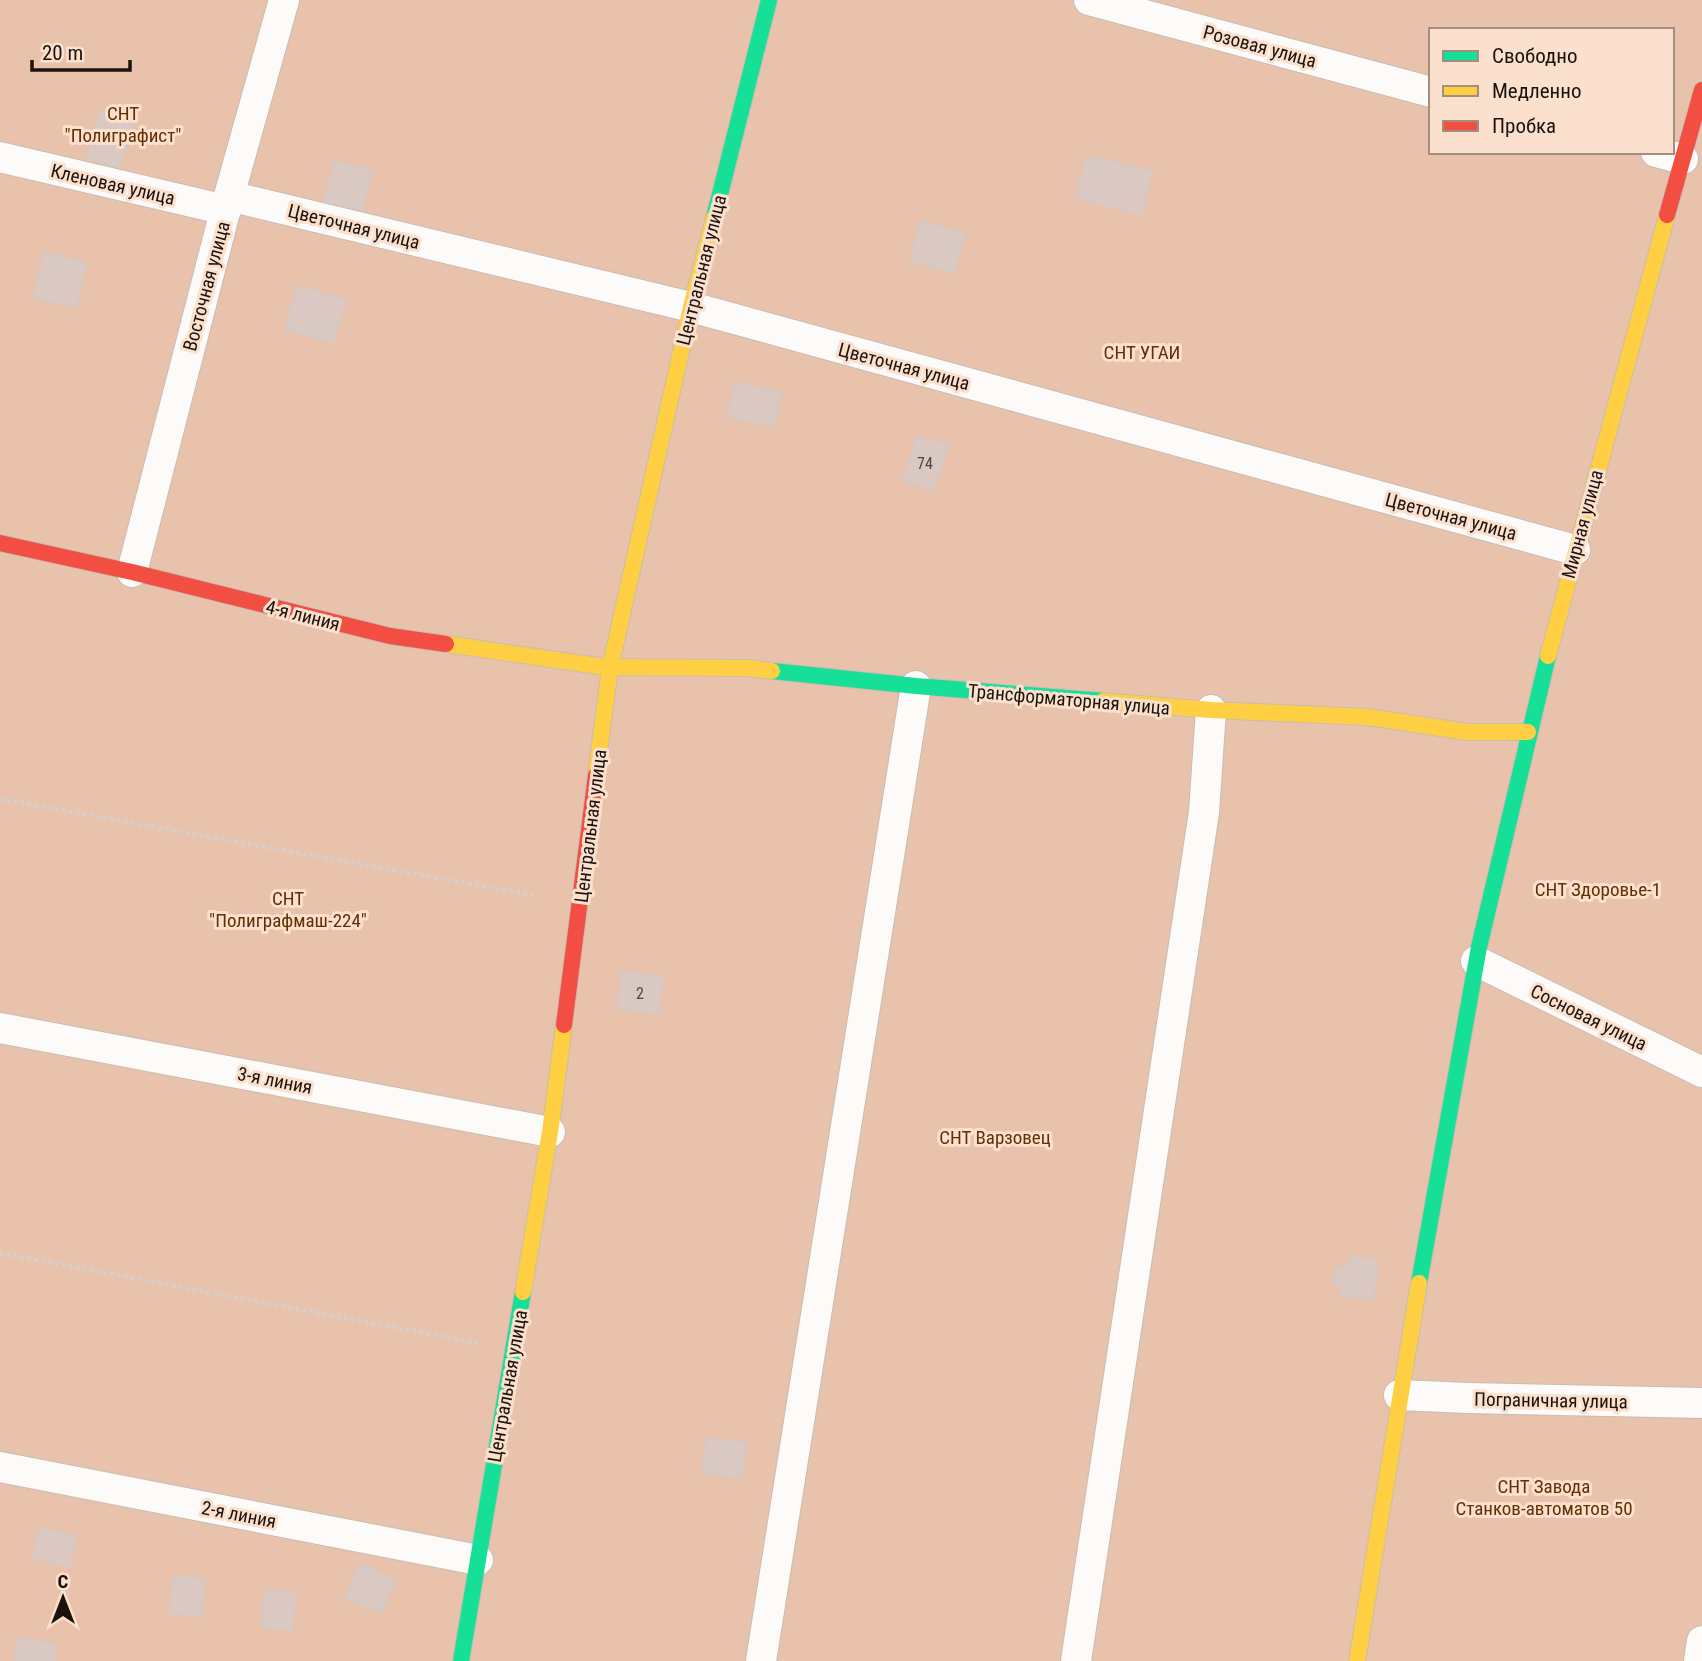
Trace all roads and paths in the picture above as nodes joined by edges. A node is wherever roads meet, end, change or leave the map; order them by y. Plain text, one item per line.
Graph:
1 (284, 0) edge
2 (769, 0) edge
3 (1089, 0) edge
4 (1702, 90) edge
5 (1429, 91) edge
6 (1674, 148) edge
7 (1670, 156) edge
8 (0, 157) edge
9 (228, 203) junction
10 (691, 307) junction
11 (0, 543) edge
12 (1575, 550) junction
13 (132, 572) junction
14 (610, 668) junction
15 (916, 686) junction
16 (1211, 710) junction
17 (1528, 732) junction
18 (0, 799) edge
19 (537, 895) dead end
20 (1476, 961) junction
21 (0, 1028) edge
22 (1702, 1072) edge
23 (550, 1132) junction
24 (0, 1253) edge
25 (479, 1343) dead end
26 (1399, 1395) junction
27 (1702, 1403) edge
28 (0, 1468) edge
29 (478, 1560) junction
30 (1702, 1641) edge
31 (461, 1661) edge
32 (761, 1661) edge
33 (1076, 1661) edge
34 (1357, 1661) edge
35 (1699, 1661) edge

1 - 9 street, Восточная улица
2 - 10 street, Центральная улица
3 - 5 street, Розовая улица
4 - 6 street, Мирная улица
7 - 12 street, Мирная улица
8 - 9 street, Кленовая улица
9 - 10 street, Цветочная улица
9 - 13 street, Восточная улица
10 - 12 street, Цветочная улица
10 - 14 street, Центральная улица
11 - 13 street, 4-я линия
12 - 17 street, Мирная улица
13 - 14 street, 4-я линия
14 - 15 street, Трансформаторная улица
14 - 23 street, Центральная улица
15 - 16 street, Трансформаторная улица
15 - 32 street
16 - 17 street, Трансформаторная улица
16 - 33 street
17 - 20 street, Мирная улица
18 - 19 path
20 - 22 street, Сосновая улица
20 - 26 street, Мирная улица
21 - 23 street, 3-я линия
23 - 29 street, Центральная улица
24 - 25 path
26 - 27 street, Пограничная улица
26 - 34 street, Мирная улица
28 - 29 street, 2-я линия
29 - 31 street, Центральная улица
30 - 35 street

